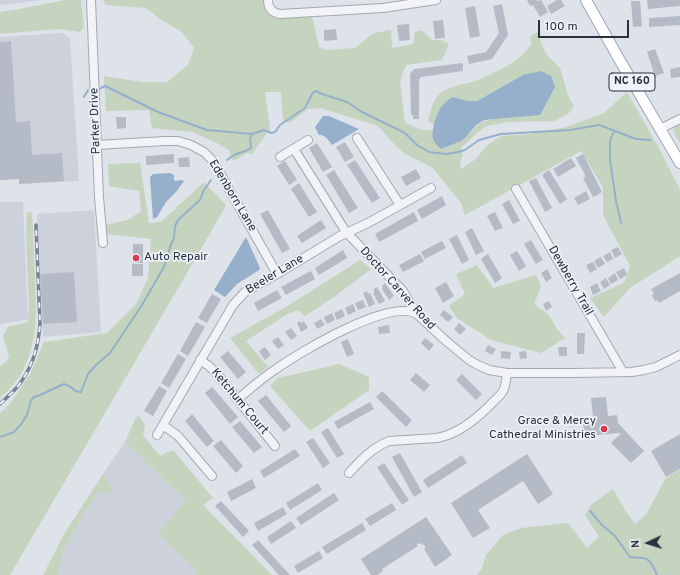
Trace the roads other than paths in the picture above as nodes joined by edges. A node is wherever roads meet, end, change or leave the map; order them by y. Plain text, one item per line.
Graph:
1 (91, 0) edge
2 (268, 0) edge
3 (436, 0) edge
4 (586, 0) edge
5 (680, 118) edge
6 (660, 129) junction
7 (357, 138) dead end
8 (308, 140) dead end
9 (97, 145) junction
10 (294, 149) junction
11 (280, 157) dead end
12 (680, 163) edge
13 (431, 188) dead end
14 (516, 189) dead end
15 (400, 205) junction
16 (346, 232) junction
17 (103, 243) dead end
18 (277, 274) junction
19 (417, 314) junction
20 (680, 355) edge
21 (200, 360) junction
22 (623, 372) junction
23 (507, 373) junction
24 (238, 400) junction
25 (163, 425) junction
26 (157, 435) dead end
27 (275, 446) dead end
28 (349, 473) dead end
29 (212, 476) dead end

1 - 9 street, Parker Drive
2 - 3 street
4 - 6 main road, NC 160
5 - 6 street
6 - 12 main road, NC 160
7 - 15 street
8 - 10 street
9 - 17 street, Parker Drive
9 - 18 street, Edenborn Lane
10 - 11 street
10 - 16 street, Doctor Carver Road
13 - 15 street, Beeler Lane
14 - 22 street, Dewberry Trail
15 - 16 street, Beeler Lane
16 - 18 street, Beeler Lane
16 - 19 street, Doctor Carver Road
18 - 21 street, Beeler Lane
19 - 23 street, Doctor Carver Road
19 - 24 street
20 - 22 street, Doctor Carver Road
21 - 24 street, Ketchum Court
21 - 25 street, Beeler Lane
22 - 23 street, Doctor Carver Road
23 - 28 street
24 - 27 street, Ketchum Court
25 - 26 street, Beeler Lane
25 - 29 street

